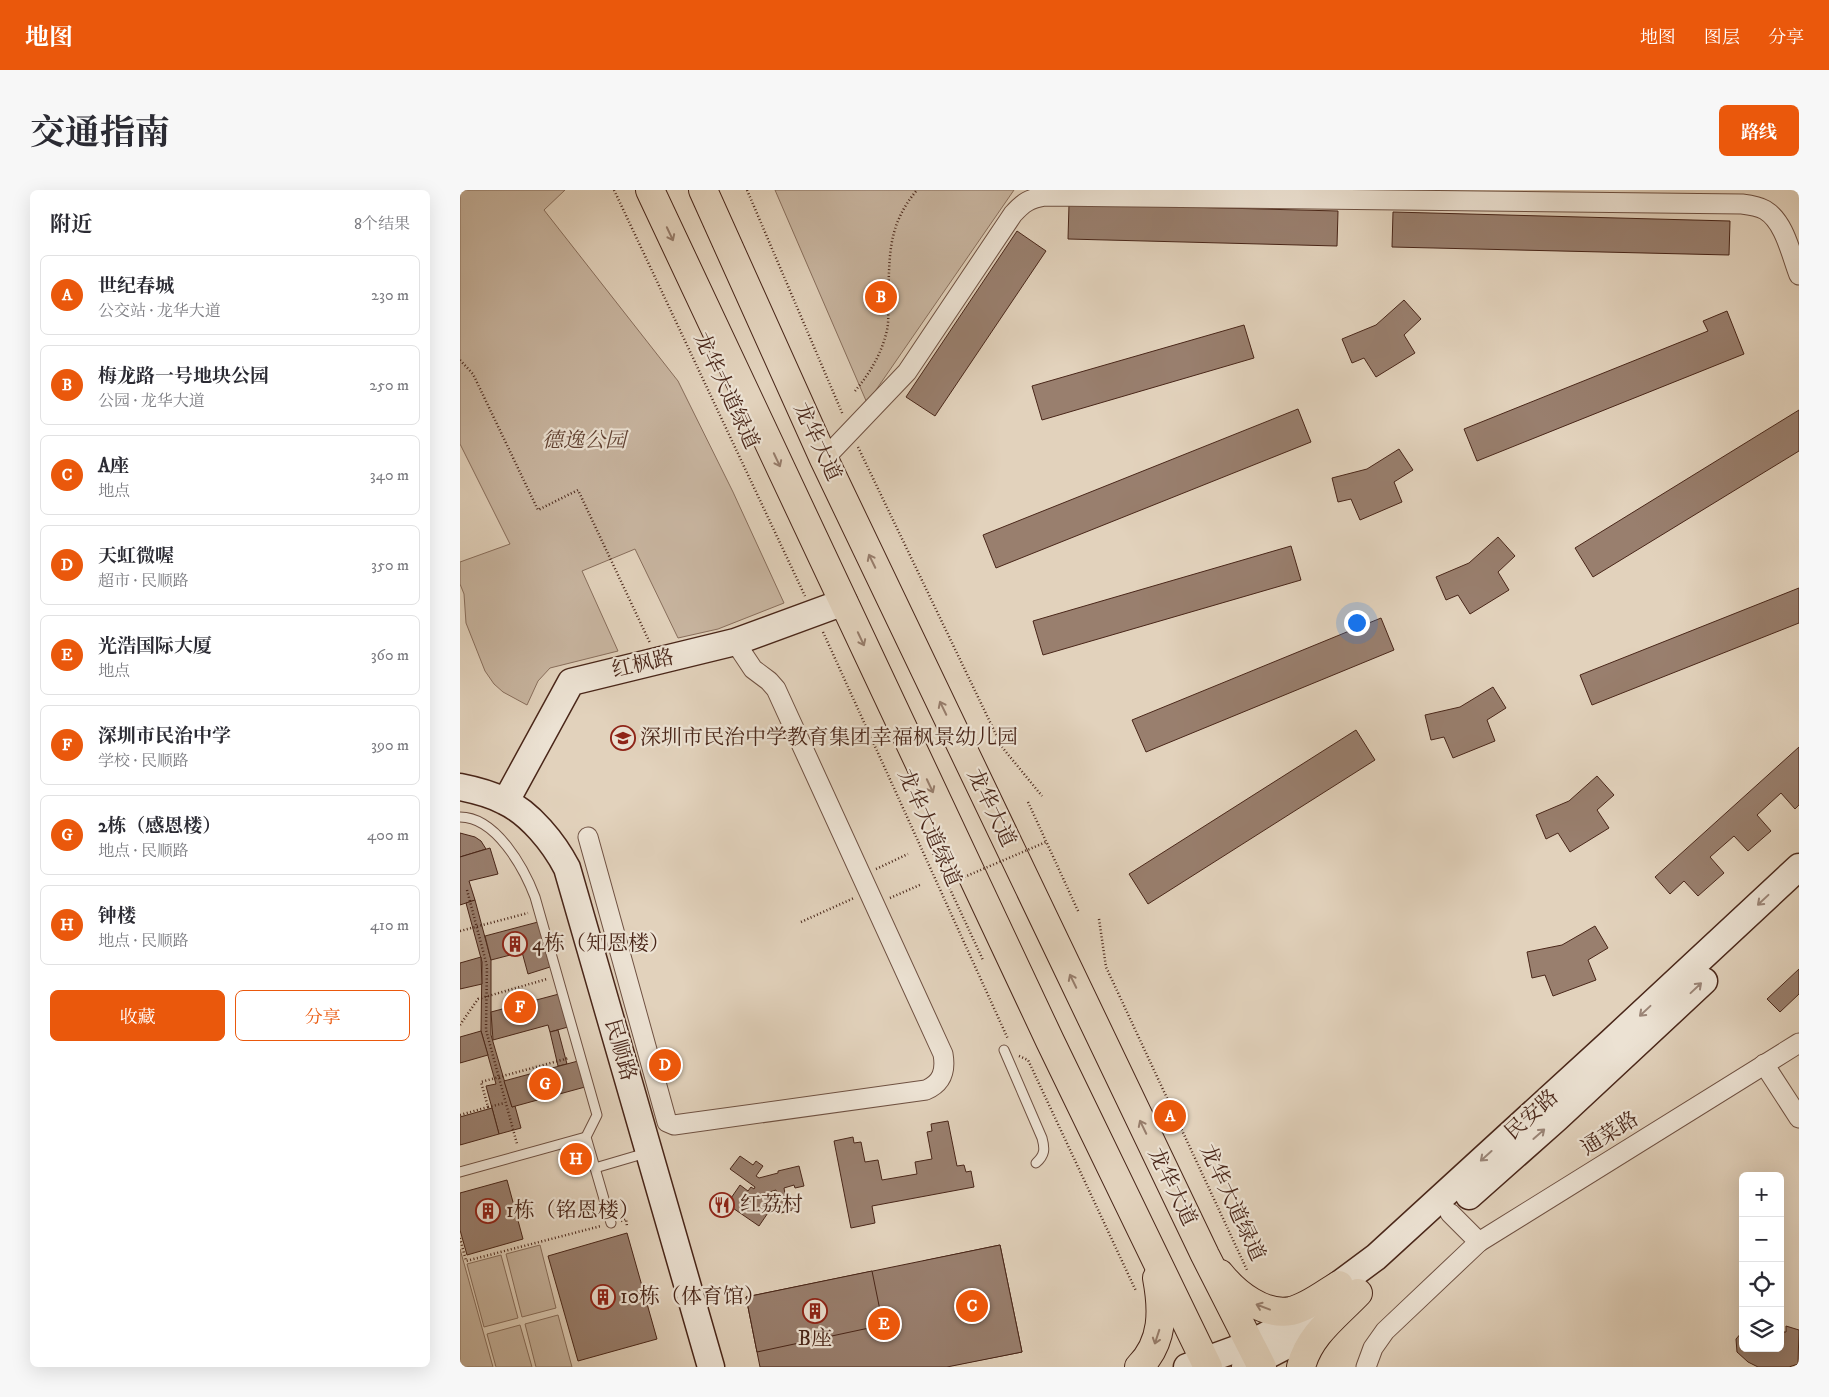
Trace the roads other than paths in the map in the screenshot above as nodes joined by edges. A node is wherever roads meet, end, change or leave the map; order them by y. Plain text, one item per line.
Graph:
1 (650, 190) edge
2 (704, 191) edge
3 (1799, 275) edge
4 (824, 459) junction
5 (844, 602) junction
6 (735, 642) junction
7 (460, 787) edge
8 (506, 801) junction
9 (460, 817) edge
10 (588, 838) dead end
11 (1799, 867) edge
12 (1799, 892) edge
13 (1799, 1042) edge
14 (1007, 1046) road end
15 (1764, 1064) junction
16 (1799, 1118) edge
17 (586, 1137) junction
18 (649, 1153) junction
19 (1036, 1163) dead end
20 (595, 1168) junction
21 (460, 1172) edge
22 (1450, 1213) junction
23 (611, 1223) road end
24 (1479, 1242) junction
25 (1153, 1254) junction
26 (1205, 1256) junction
27 (1349, 1289) junction
28 (1254, 1360) edge
29 (1200, 1365) edge
30 (711, 1367) edge
31 (1139, 1367) edge
32 (1301, 1367) edge
33 (1366, 1367) edge

1 -> 5 main road, 龙华大道
2 - 4 main road, 龙华大道
3 - 4 street
26 -> 4 main road, 龙华大道
5 - 6 main road, 红枫路
5 -> 25 main road, 龙华大道
6 - 8 main road, 红枫路
6 - 10 street
7 - 8 main road, 民顺路
8 - 18 main road, 民顺路
9 - 17 lane
11 -> 27 main road, 民安路
22 -> 12 main road, 民安路
13 - 15 street, 通菜路
14 - 19 lane
15 - 16 street
15 - 24 street, 通菜路
17 - 20 lane
17 - 21 lane
18 - 20 lane
18 - 30 main road, 民顺路
20 - 23 lane
22 - 24 street
22 - 27 main road, 民安路
24 - 33 street, 通菜路
25 - 29 main road, 龙华大道
25 -> 31 main road
27 -> 26 main road
26 - 28 main road, 龙华大道
27 - 28 main road, 民安路
27 - 32 main road
28 - 29 main road, 民安路

